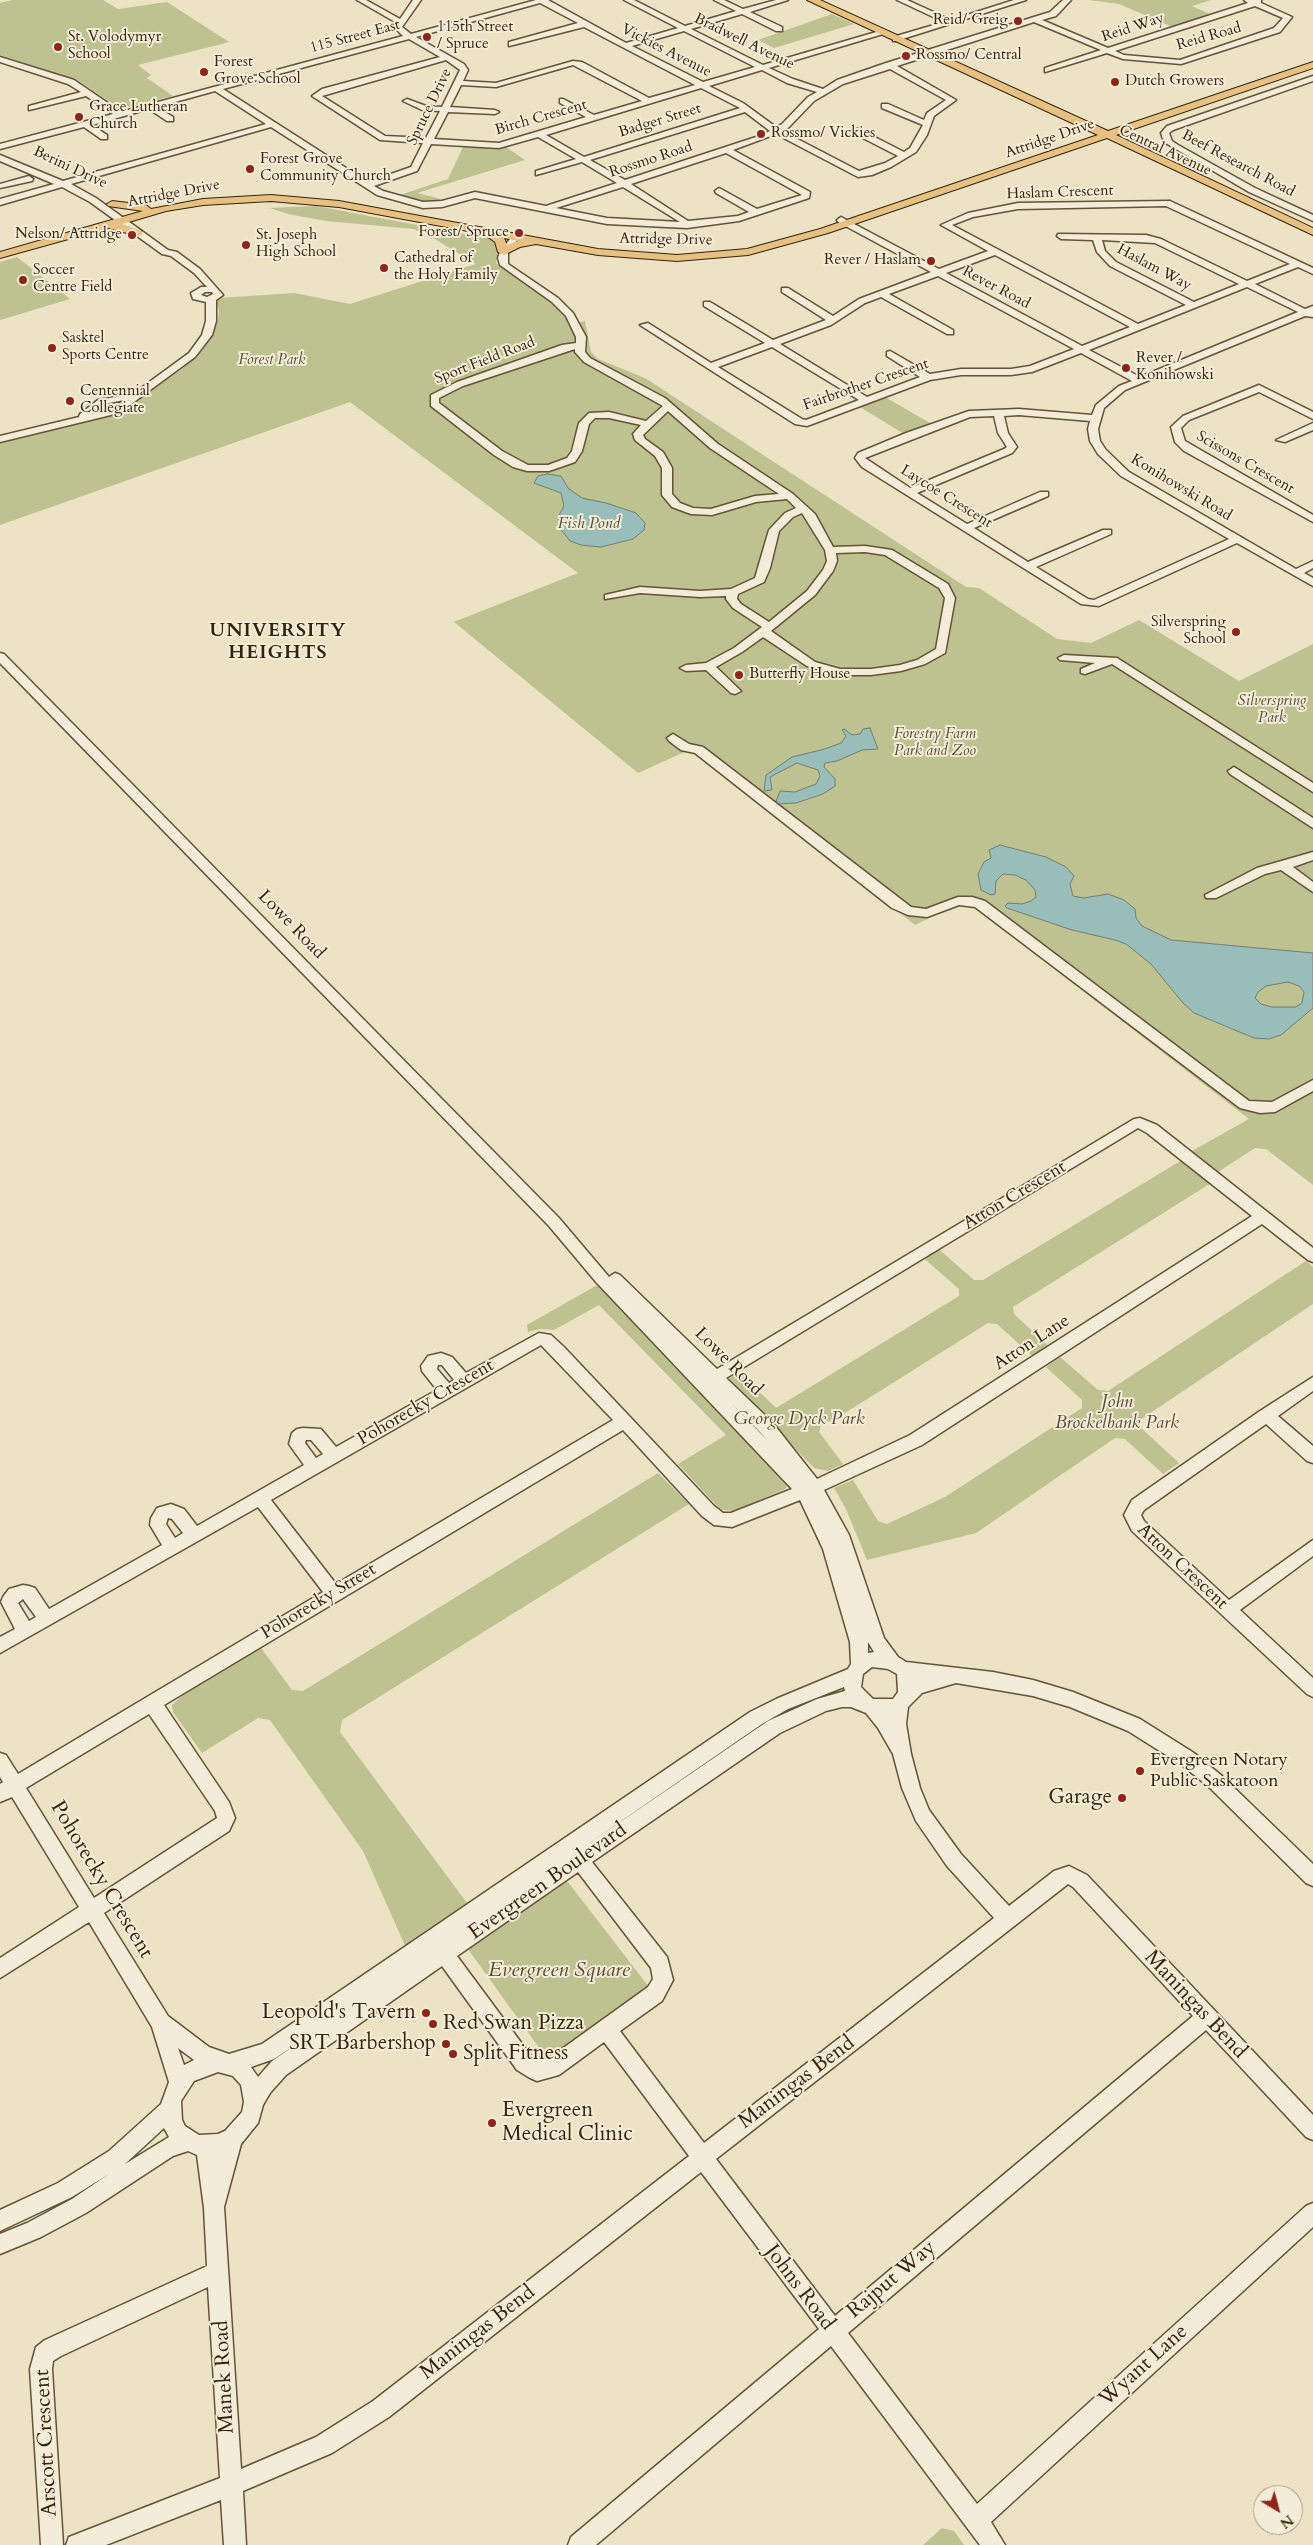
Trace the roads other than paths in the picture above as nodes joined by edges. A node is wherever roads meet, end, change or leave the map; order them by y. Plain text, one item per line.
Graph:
1 (360, 0) edge
2 (417, 0) edge
3 (542, 0) edge
4 (628, 0) edge
5 (718, 0) edge
6 (784, 0) edge
7 (812, 0) edge
8 (901, 0) edge
9 (990, 0) edge
10 (1022, 0) edge
11 (1067, 0) edge
12 (1255, 1) edge
13 (1003, 6) junction
14 (742, 12) junction
15 (1035, 20) junction
16 (400, 22) junction
17 (950, 22) junction
18 (585, 24) junction
19 (685, 28) junction
20 (779, 29) dead end
21 (880, 32) junction
22 (410, 37) junction
23 (896, 39) junction
24 (512, 44) dead end
25 (626, 45) junction
26 (1107, 50) junction
27 (926, 53) junction
28 (446, 58) junction
29 (0, 59) edge
30 (1313, 60) edge
31 (19, 65) junction
32 (889, 65) junction
33 (1313, 65) edge
34 (762, 67) junction
35 (6, 70) dead end
36 (1048, 70) dead end
37 (1313, 78) edge
38 (459, 83) junction
39 (702, 85) junction
40 (217, 89) junction
41 (823, 90) junction
42 (88, 93) junction
43 (406, 101) dead end
44 (563, 101) dead end
45 (648, 101) junction
46 (150, 106) junction
47 (885, 106) dead end
48 (32, 108) dead end
49 (446, 109) junction
50 (746, 109) junction
51 (1171, 111) junction
52 (495, 112) dead end
53 (119, 114) junction
54 (593, 118) junction
55 (170, 119) dead end
56 (1122, 122) junction
57 (927, 123) junction
58 (85, 124) junction
59 (272, 124) junction
60 (776, 131) junction
61 (856, 131) dead end
62 (1143, 132) dead end
63 (1073, 133) junction
64 (539, 134) junction
65 (1100, 134) junction
66 (104, 137) dead end
67 (33, 138) junction
68 (429, 142) junction
69 (0, 143) edge
70 (1149, 143) dead end
71 (0, 147) edge
72 (1124, 148) junction
73 (727, 150) junction
74 (0, 152) edge
75 (905, 156) junction
76 (0, 159) edge
77 (14, 160) junction
78 (582, 160) junction
79 (1171, 164) junction
80 (539, 173) dead end
81 (29, 179) dead end
82 (73, 181) junction
83 (623, 183) junction
84 (63, 184) junction
85 (367, 185) junction
86 (1, 186) edge
87 (719, 191) dead end
88 (16, 197) junction
89 (0, 202) edge
90 (107, 205) junction
91 (146, 208) junction
92 (546, 208) junction
93 (158, 210) junction
94 (758, 213) junction
95 (866, 216) junction
96 (123, 217) junction
97 (1313, 218) edge
98 (844, 221) junction
99 (88, 224) junction
100 (687, 224) junction
101 (101, 226) junction
102 (824, 231) junction
103 (863, 231) junction
104 (142, 232) junction
105 (488, 232) junction
106 (1313, 232) edge
107 (517, 235) junction
108 (1061, 236) dead end
109 (1097, 237) junction
110 (1313, 238) edge
111 (539, 242) junction
112 (0, 250) edge
113 (504, 252) junction
114 (995, 252) junction
115 (0, 255) edge
116 (1298, 264) junction
117 (1313, 271) edge
118 (939, 273) junction
119 (1248, 284) junction
120 (785, 290) dead end
121 (882, 294) junction
122 (707, 304) dead end
123 (1193, 305) junction
124 (1310, 312) edge
125 (833, 320) junction
126 (645, 326) dead end
127 (1137, 327) junction
128 (950, 332) dead end
129 (774, 343) junction
130 (581, 345) junction
131 (1081, 350) junction
132 (890, 354) dead end
133 (710, 367) junction
134 (928, 377) junction
135 (1138, 380) junction
136 (137, 394) junction
137 (866, 400) junction
138 (111, 401) junction
139 (669, 405) junction
140 (120, 406) junction
141 (98, 411) junction
142 (998, 412) junction
143 (1313, 416) edge
144 (1094, 418) junction
145 (648, 424) junction
146 (1313, 426) edge
147 (0, 439) edge
148 (1281, 440) dead end
149 (910, 492) junction
150 (1044, 494) dead end
151 (789, 496) junction
152 (804, 509) junction
153 (1313, 519) edge
154 (966, 528) junction
155 (1107, 532) dead end
156 (1237, 539) junction
157 (830, 550) junction
158 (1313, 564) edge
159 (1028, 566) junction
160 (1296, 573) junction
161 (1313, 583) edge
162 (733, 592) junction
163 (609, 597) dead end
164 (767, 629) junction
165 (0, 656) edge
166 (1064, 658) dead end
167 (1113, 660) junction
168 (709, 666) junction
169 (686, 668) dead end
170 (1085, 671) dead end
171 (735, 691) dead end
172 (673, 738) dead end
173 (1234, 771) dead end
174 (1313, 788) edge
175 (1313, 824) edge
176 (1313, 856) edge
177 (1283, 866) junction
178 (1313, 888) edge
179 (1211, 895) dead end
180 (1313, 1085) edge
181 (1262, 1217) junction
182 (1313, 1256) edge
183 (464, 1381) junction
184 (709, 1381) junction
185 (1313, 1383) edge
186 (447, 1391) junction
187 (1266, 1416) junction
188 (624, 1421) junction
189 (334, 1455) junction
190 (1313, 1456) edge
191 (314, 1467) junction
192 (809, 1490) junction
193 (260, 1498) junction
194 (195, 1536) junction
195 (1313, 1547) edge
196 (173, 1548) junction
197 (334, 1593) junction
198 (1228, 1610) junction
199 (47, 1620) junction
200 (26, 1631) junction
201 (0, 1646) edge
202 (897, 1666) junction
203 (856, 1671) junction
204 (962, 1677) junction
205 (1313, 1689) edge
206 (903, 1699) junction
207 (152, 1703) junction
208 (867, 1705) junction
209 (902, 1754) junction
210 (0, 1762) edge
211 (7, 1789) edge
212 (574, 1854) junction
213 (1310, 1868) edge
214 (93, 1911) junction
215 (1008, 1920) junction
216 (440, 1947) junction
217 (0, 1969) edge
218 (1206, 2017) junction
219 (161, 2023) junction
220 (606, 2029) junction
221 (224, 2063) junction
222 (179, 2083) junction
223 (254, 2102) junction
224 (170, 2110) junction
225 (1313, 2130) edge
226 (232, 2138) junction
227 (197, 2144) junction
228 (700, 2157) junction
229 (214, 2208) junction
230 (1313, 2213) edge
231 (0, 2222) edge
232 (0, 2244) edge
233 (218, 2271) junction
234 (832, 2331) junction
235 (231, 2485) junction
236 (976, 2520) junction
237 (52, 2545) edge
238 (77, 2545) edge
239 (235, 2545) edge
240 (579, 2545) edge
241 (994, 2545) edge

1 - 16 street
2 - 16 street
3 - 18 street, Vickies Avenue
3 - 22 street, 115 Street East
4 - 19 street, Bradwell Avenue
5 - 14 street
6 - 14 street
7 - 21 main road, Central Avenue
8 - 17 street
9 - 13 street
10 - 13 street
11 - 15 street
12 - 26 street, Reid Way
12 - 26 street, Reid Road
13 - 17 street
14 - 19 street
14 - 20 street
15 - 26 street, Reid Road
15 - 27 street
16 - 22 street
17 - 23 street
18 - 24 street
18 - 25 street, Vickies Avenue
19 - 25 street
19 - 34 street, Bradwell Avenue
21 - 23 main road, Central Avenue
21 - 34 street, Birch Crescent
22 - 28 street, Spruce Drive
22 - 40 street, 115 Street East
23 - 27 main road, Central Avenue
25 - 39 street, Vickies Avenue
26 - 36 street, Reid Way
27 - 32 street, Rossmo Road
27 - 63 main road, Central Avenue
28 - 38 street, Spruce Drive
28 - 68 street, Birch Crescent
29 - 31 street
30 - 51 main road, Attridge Drive
31 - 35 street
31 - 42 street
32 - 41 street, Rossmo Road
32 - 57 street, Vickies Avenue
33 - 51 main road, Attridge Drive
34 - 39 street, Birch Crescent
34 - 41 street, Bradwell Avenue
37 - 97 street, Beef Research Road
38 - 45 street
38 - 49 street, Spruce Drive
39 - 45 street, Birch Crescent
39 - 50 street, Vickies Avenue
40 - 46 street, 115 Street East
40 - 59 street, Rossmo Road
41 - 60 street, Rossmo Road
42 - 48 street
42 - 53 street
43 - 49 street
44 - 54 street
45 - 54 street, Birch Crescent
46 - 53 street, 115 Street East
46 - 55 street
47 - 57 street
49 - 52 street
49 - 68 street, Spruce Drive
50 - 60 street, Vickies Avenue
50 - 78 street, Badger Street
51 - 56 main road, Attridge Drive
51 - 62 main road
51 - 65 main road, Attridge Drive
53 - 58 street, 115 Street East
54 - 64 street, Birch Crescent
56 - 63 main road
56 - 65 main road, Attridge Drive
57 - 75 street, Vickies Avenue
58 - 66 street
58 - 67 street, 115 Street East
59 - 82 street
59 - 85 street, Rossmo Road
60 - 73 street, Rossmo Road
60 - 75 street, Vickies Avenue
61 - 75 street
63 - 65 main road, Attridge Drive
63 - 65 main road, Central Avenue
63 - 72 main road
63 - 95 main road, Attridge Drive
63 - 98 main road, Attridge Drive
64 - 68 street, Birch Crescent
64 - 78 street
65 - 72 main road, Central Avenue
65 - 79 main road, Central Avenue
67 - 69 street
67 - 71 street, 115 Street East
67 - 77 street
68 - 85 street, Spruce Drive
70 - 79 main road
72 - 110 main road, Central Avenue
73 - 83 street, Rossmo Road
73 - 94 street
74 - 77 street, Berini Drive
76 - 77 street
77 - 82 street, Berini Drive
77 - 84 street, Berini Drive
78 - 80 street, Badger Street
78 - 83 street
79 - 106 main road, Central Avenue
81 - 86 street
82 - 84 street
82 - 90 street, Berini Drive
83 - 92 street, Rossmo Road
83 - 100 street
84 - 88 street
84 - 90 street, Berini Drive
85 - 92 street, Rossmo Road
86 - 88 street
87 - 94 street
88 - 89 street
90 - 91 main road
90 - 96 street, Berini Drive
90 - 99 main road
91 - 96 main road, Attridge Drive
91 - 107 main road, Attridge Drive
92 - 100 street
93 - 96 main road, Attridge Drive
93 - 104 main road
93 - 105 main road, Attridge Drive
94 - 100 street
95 - 98 main road, Attridge Drive
95 - 103 main road
96 - 99 main road, Attridge Drive
96 - 101 main road, Attridge Drive
96 - 104 street, Berini Drive
98 - 102 main road, Attridge Drive
98 - 103 street, Rever Road
98 - 107 main road, Attridge Drive
99 - 112 main road, Attridge Drive
101 - 104 main road
101 - 115 main road, Attridge Drive
102 - 103 main road
102 - 111 main road, Attridge Drive
103 - 118 street, Rever Road
104 - 136 street, Berini Drive
105 - 107 main road, Attridge Drive
105 - 113 main road
107 - 111 main road, Attridge Drive
107 - 113 street
108 - 109 street
109 - 119 street, Haslam Way
109 - 123 street, Haslam Way
111 - 113 main road
113 - 130 street
114 - 116 street, Haslam Crescent
114 - 118 street
114 - 127 street, Haslam Crescent
116 - 117 street
116 - 119 street
118 - 121 street
118 - 131 street, Rever Road
119 - 123 street
119 - 124 street
120 - 125 street
121 - 125 street
121 - 128 street
122 - 129 street
123 - 127 street
124 - 135 street
125 - 129 street
126 - 133 street, Fairbrother Crescent
127 - 131 street
129 - 133 street
129 - 137 street
130 - 139 street
130 - 145 street, Sport Field Road
131 - 134 street, Fairbrother Crescent
131 - 135 street, Rever Road
132 - 134 street
133 - 137 street, Fairbrother Crescent
134 - 137 street, Fairbrother Crescent
135 - 144 street
136 - 138 street
136 - 140 street
138 - 140 street
138 - 141 street
139 - 145 street
139 - 151 street
140 - 141 street
141 - 147 street
142 - 144 street, Laycoe Crescent
142 - 149 street
142 - 149 street, Laycoe Crescent
143 - 153 street, Scissons Crescent
144 - 156 street, Konihowski Road
145 - 151 street
146 - 148 street
149 - 154 street, Laycoe Crescent
150 - 154 street
151 - 152 street
152 - 157 street
152 - 162 street
154 - 159 street, Laycoe Crescent
155 - 159 street
156 - 159 street, Laycoe Crescent
156 - 160 street, Konihowski Road
157 - 164 street
157 - 164 street
158 - 160 street
160 - 161 street, Konihowski Road
162 - 163 street
162 - 164 street
164 - 168 street
165 - 184 street, Lowe Road
166 - 167 street
167 - 170 street
167 - 174 street
168 - 169 street
168 - 171 street
172 - 180 street
173 - 175 street
176 - 177 street
177 - 178 street
177 - 179 street
181 - 182 street, Atton Crescent
181 - 184 street, Atton Crescent
181 - 192 street, Atton Lane
183 - 186 street, Pohorecky Crescent
183 - 186 street
183 - 188 street, Pohorecky Crescent
184 - 192 street, Lowe Road
185 - 187 street, Atton Crescent
186 - 189 street, Pohorecky Crescent
187 - 190 street
187 - 198 street, Atton Crescent
188 - 192 street, Pohorecky Crescent
188 - 197 street, Pohorecky Street
189 - 191 street, Pohorecky Crescent
189 - 191 street
191 - 193 street, Pohorecky Crescent
192 - 202 street, Lowe Road
192 - 203 street, Lowe Road
193 - 194 street, Pohorecky Crescent
193 - 197 street
194 - 196 street, Pohorecky Crescent
194 - 196 street
195 - 198 street
196 - 199 street, Pohorecky Crescent
197 - 207 street, Pohorecky Street
198 - 205 street, Atton Crescent
199 - 200 street, Pohorecky Crescent
199 - 200 street
200 - 201 street, Pohorecky Crescent
202 - 203 street
202 - 204 street
202 - 206 street
203 - 208 street
203 - 212 street, Evergreen Boulevard
204 - 206 street
204 - 213 street
206 - 208 street
206 - 209 street
207 - 211 street, Pohorecky Street
207 - 214 street
208 - 209 street
208 - 212 street, Evergreen Boulevard
209 - 215 street
210 - 211 street, Pohorecky Crescent
211 - 214 street, Pohorecky Crescent
212 - 216 street, Evergreen Boulevard
212 - 220 street
214 - 217 street
214 - 219 street, Pohorecky Crescent
215 - 218 street, Maningas Bend
215 - 228 street, Maningas Bend
216 - 220 street
216 - 221 street, Evergreen Boulevard
216 - 223 street, Evergreen Boulevard
218 - 225 street, Maningas Bend
218 - 234 street, Rajput Way
219 - 221 street, Pohorecky Crescent
219 - 222 street, Pohorecky Crescent
220 - 228 street, Johns Road
221 - 222 street
221 - 223 street
222 - 224 street
223 - 226 street
224 - 227 street
224 - 231 street
226 - 227 street
226 - 229 street, Manek Road
227 - 229 street, Manek Road
227 - 232 street
228 - 234 street, Johns Road
228 - 235 street, Maningas Bend
229 - 233 street, Manek Road
230 - 236 street, Wyant Lane
233 - 235 street, Manek Road
233 - 237 street, Arscott Crescent
234 - 236 street, Johns Road
234 - 240 street, Rajput Way
235 - 238 street, Maningas Bend
235 - 239 street, Manek Road
236 - 241 street, Johns Road

